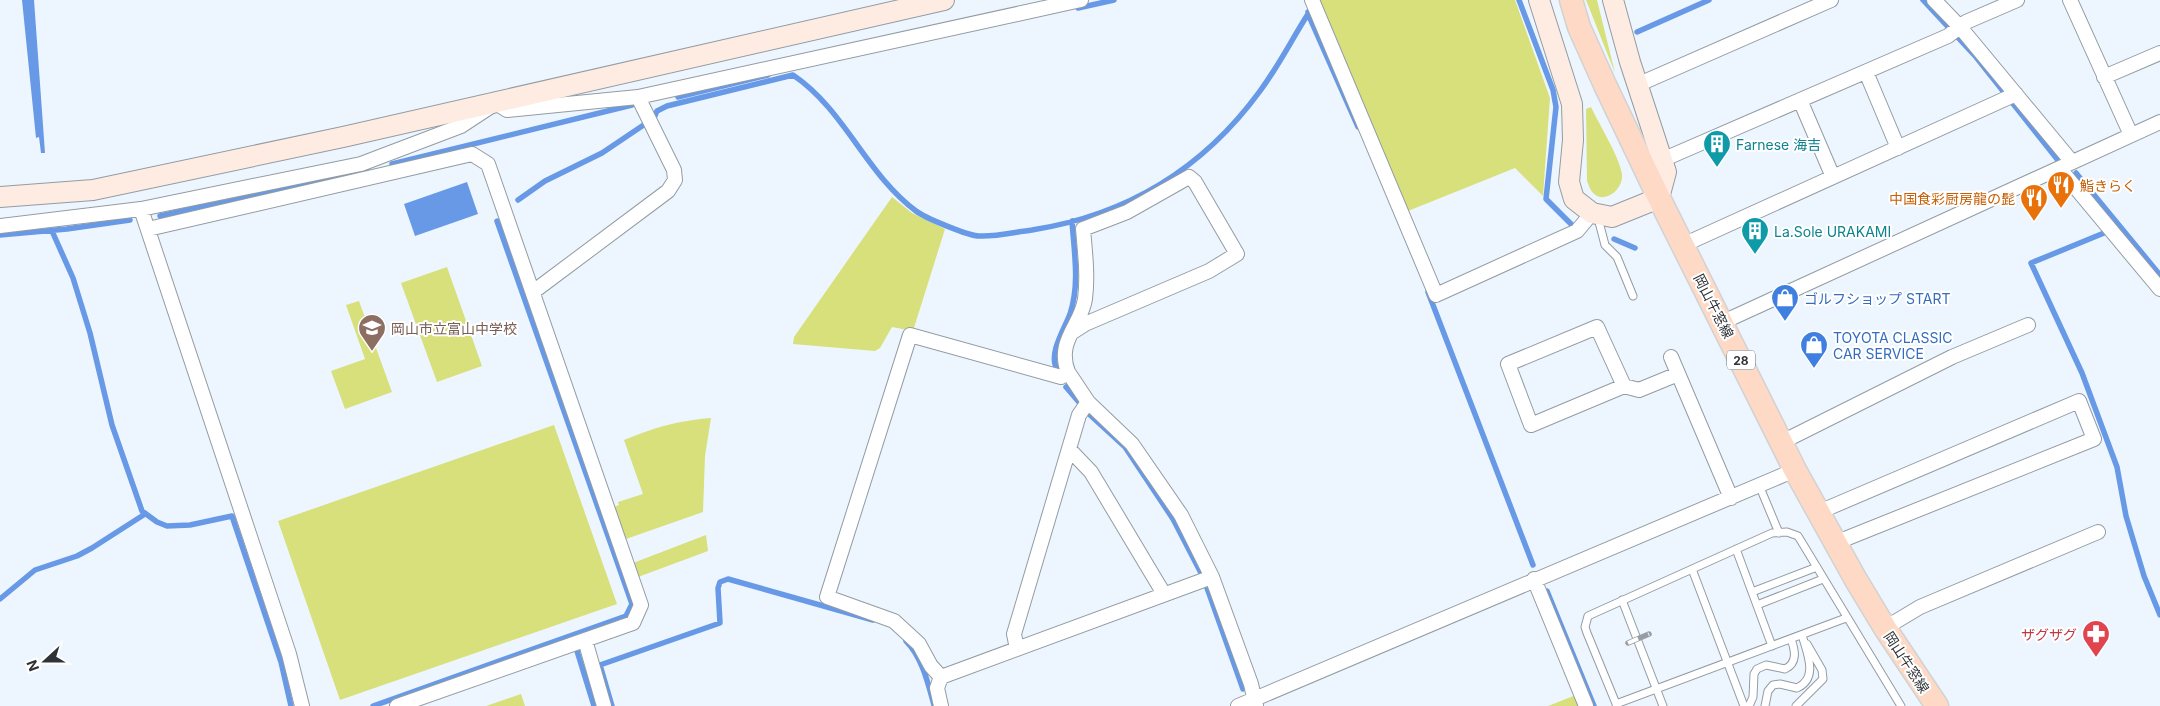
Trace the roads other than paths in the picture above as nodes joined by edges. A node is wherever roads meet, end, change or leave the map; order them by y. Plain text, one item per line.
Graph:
1 (944, 0) edge
2 (1081, 0) edge
3 (1312, 0) edge
4 (1539, 0) edge
5 (1571, 0) edge
6 (1613, 0) edge
7 (1831, 0) edge
8 (1934, 0) edge
9 (2017, 0) edge
10 (2070, 0) edge
11 (1954, 32) junction
12 (2160, 52) edge
13 (1866, 72) junction
14 (2104, 77) junction
15 (1637, 85) junction
16 (638, 97) junction
17 (2011, 97) junction
18 (1800, 100) junction
19 (496, 103) junction
20 (2160, 122) edge
21 (2131, 135) junction
22 (1898, 148) junction
23 (1662, 160) junction
24 (361, 164) junction
25 (2066, 165) junction
26 (1833, 177) junction
27 (365, 179) junction
28 (0, 197) edge
29 (1659, 198) junction
30 (141, 210) junction
31 (1595, 214) junction
32 (0, 226) edge
33 (148, 229) junction
34 (1683, 245) junction
35 (2157, 281) edge
36 (533, 292) junction
37 (1633, 296) dead end
38 (1723, 322) junction
39 (2028, 325) dead end
40 (1071, 333) junction
41 (1671, 357) dead end
42 (1068, 372) junction
43 (1678, 374) junction
44 (1624, 386) junction
45 (1085, 406) junction
46 (1782, 442) junction
47 (1069, 449) junction
48 (1796, 470) junction
49 (1759, 485) junction
50 (1731, 498) junction
51 (1818, 512) junction
52 (2098, 532) dead end
53 (1779, 533) junction
54 (1836, 543) junction
55 (1736, 550) junction
56 (1817, 567) junction
57 (1692, 569) junction
58 (1212, 577) junction
59 (1534, 579) junction
60 (1823, 579) junction
61 (1752, 592) junction
62 (1164, 594) junction
63 (1622, 600) junction
64 (1757, 605) junction
65 (1846, 618) junction
66 (1885, 628) junction
67 (1802, 635) junction
68 (1791, 639) junction
69 (585, 640) junction
70 (1772, 646) junction
71 (1017, 649) junction
72 (1728, 661) junction
73 (941, 677) junction
74 (1657, 690) junction
75 (1256, 702) edge
76 (1616, 705) edge
77 (302, 706) edge
78 (397, 706) edge
79 (604, 706) edge
80 (941, 706) edge
81 (1238, 706) edge
82 (1586, 706) edge
83 (1663, 706) edge
84 (1744, 706) edge
85 (1749, 706) edge
86 (1765, 706) edge
87 (1796, 706) edge
88 (1900, 706) edge
89 (1937, 706) edge

1 - 19 street
2 - 16 street
3 - 31 street
4 - 31 street
5 - 29 main road, 岡山牛窓線 / 28
6 - 15 street
7 - 15 street
8 - 11 street
9 - 11 street
10 - 14 street
11 - 13 street
11 - 17 street
12 - 14 street
13 - 18 street
13 - 22 street
14 - 21 street
15 - 23 street
16 - 19 street
16 - 36 street
17 - 22 street
17 - 25 street
18 - 23 street
18 - 26 street
19 - 24 street
19 - 28 street
20 - 21 street
21 - 25 street
22 - 26 street
23 - 29 street
24 - 27 street
24 - 30 street
25 - 35 street
25 - 38 street
26 - 34 street
27 - 33 street
27 - 36 street
29 - 31 street
29 - 34 main road, 岡山牛窓線 / 28
30 - 32 street
30 - 33 street
31 - 37 lane
33 - 77 street
34 - 38 main road, 岡山牛窓線 / 28
36 - 69 street
38 - 46 main road, 岡山牛窓線 / 28
39 - 46 street
40 - 40 street
40 - 42 street
41 - 43 street
42 - 45 street
42 - 73 street
43 - 44 street
43 - 50 street
44 - 44 street
45 - 47 street
45 - 58 street
46 - 48 main road, 岡山牛窓線 / 28
47 - 62 street
47 - 71 street
48 - 49 street
48 - 51 main road, 岡山牛窓線 / 28
49 - 50 street
49 - 53 lane
50 - 59 street
51 - 54 main road, 岡山牛窓線 / 28
51 - 54 street
52 - 66 street
53 - 55 lane
53 - 56 lane
54 - 66 main road, 岡山牛窓線 / 28
55 - 57 lane
55 - 61 lane
56 - 60 lane
56 - 61 lane
57 - 63 lane
57 - 72 lane
58 - 62 street
58 - 75 street
59 - 75 street
59 - 82 street
60 - 64 lane
60 - 65 lane
61 - 64 lane
62 - 71 street
63 - 74 lane
63 - 76 lane
64 - 70 lane
65 - 67 lane
65 - 88 lane
66 - 89 main road, 岡山牛窓線 / 28
67 - 68 lane
67 - 86 lane
67 - 87 lane
68 - 70 lane
68 - 85 lane
69 - 78 street
69 - 79 street
70 - 72 lane
71 - 73 street
72 - 74 lane
72 - 84 lane
73 - 80 street
74 - 76 lane
74 - 83 lane
75 - 81 street

